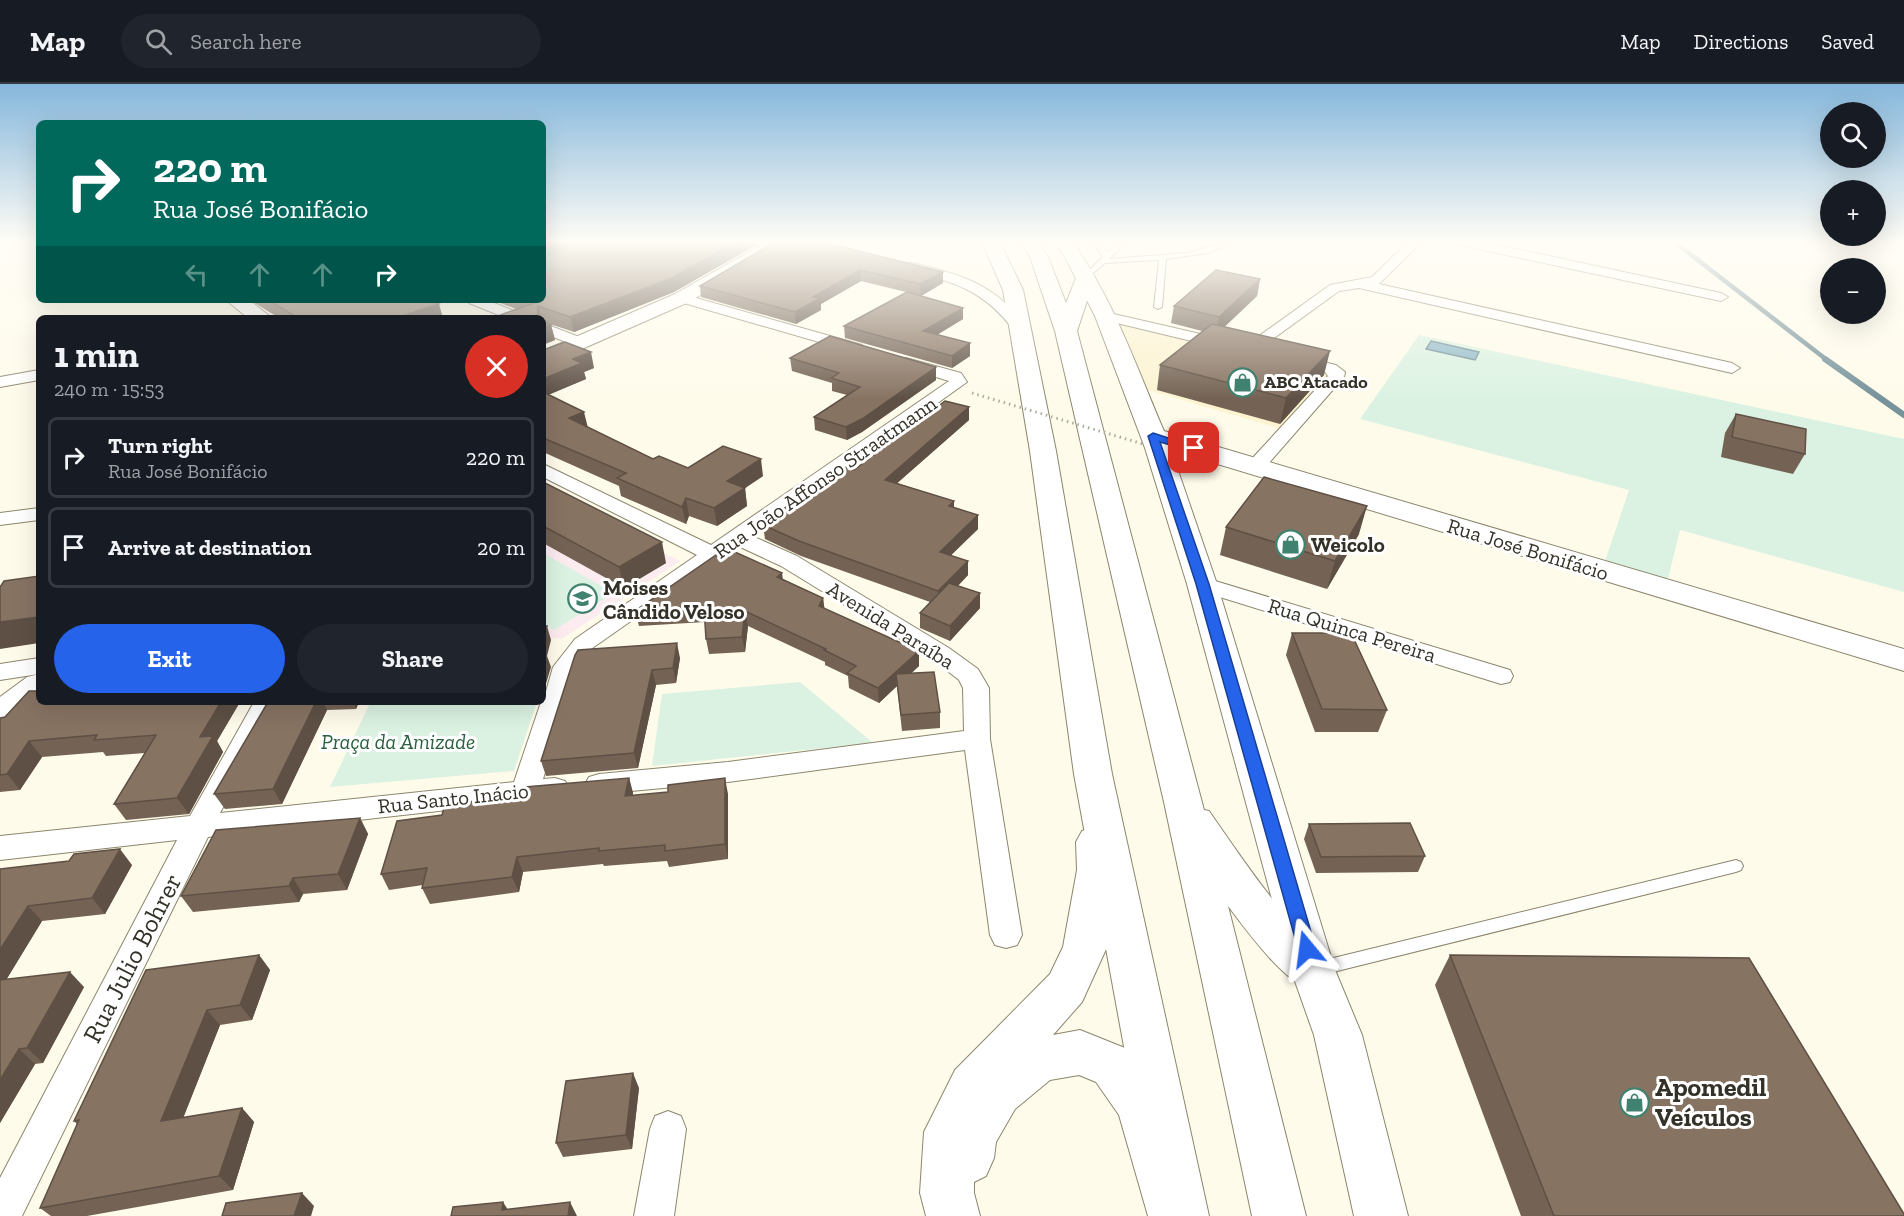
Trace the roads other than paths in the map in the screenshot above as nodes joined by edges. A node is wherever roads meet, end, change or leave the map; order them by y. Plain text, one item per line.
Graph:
1 (691, 293) edge
2 (988, 293) edge
3 (1014, 293) edge
4 (1052, 293) edge
5 (1079, 293) edge
6 (1093, 293) edge
7 (1159, 293) edge
8 (1328, 293) edge
9 (1401, 293) edge
10 (1702, 293) edge
11 (1721, 297) dead end
12 (682, 298) junction
13 (482, 303) edge
14 (1158, 307) dead end
15 (512, 315) edge
16 (1105, 316) junction
17 (546, 329) edge
18 (1020, 329) junction
19 (1066, 331) junction
20 (581, 343) junction
21 (1249, 349) junction
22 (546, 358) edge
23 (1732, 368) dead end
24 (36, 376) edge
25 (0, 382) edge
26 (1148, 440) junction
27 (1255, 467) junction
28 (546, 471) edge
29 (36, 514) edge
30 (0, 519) edge
31 (738, 538) junction
32 (714, 555) junction
33 (1202, 584) junction
34 (1904, 660) edge
35 (36, 666) edge
36 (0, 672) edge
37 (1501, 676) dead end
38 (36, 687) edge
39 (265, 705) edge
40 (0, 716) edge
41 (977, 739) junction
42 (1093, 774) junction
43 (525, 791) junction
44 (1183, 802) junction
45 (199, 826) junction
46 (0, 848) edge
47 (1736, 866) dead end
48 (1006, 935) dead end
49 (1313, 970) junction
50 (668, 1129) dead end
51 (1, 1216) edge
52 (654, 1216) edge
53 (953, 1216) edge
54 (970, 1216) edge
55 (1174, 1216) edge
56 (1182, 1216) edge
57 (1279, 1216) edge
58 (1381, 1216) edge

1 - 12 main road
2 - 18 street
3 - 18 main road
4 - 19 main road
5 - 19 main road
6 - 16 main road
7 - 14 lane
8 - 21 street
9 - 23 street
10 - 11 street
12 - 20 main road
12 - 31 street, Rua João Affonso Straatmann
13 - 15 street
16 - 21 street
16 - 26 main road
17 - 20 street
18 - 42 main road
19 - 44 main road
20 - 22 main road
21 - 27 street
24 - 25 street
26 - 27 main road, Rua José Bonifácio
26 - 33 main road
27 - 34 main road, Rua José Bonifácio
28 - 32 street
29 - 30 street
31 - 32 street, Rua João Affonso Straatmann
31 - 41 street, Avenida Paraíba
32 - 43 street, Rua João Affonso Straatmann
33 - 37 street, Rua Quinca Pereira
33 - 49 main road
35 - 36 street
38 - 40 main road
39 - 45 street, Rua Julio Bohrer
41 - 43 street, Rua Santo Inácio
41 - 48 street, Avenida Paraíba
42 - 53 main road
42 - 56 main road
43 - 45 street, Rua Santo Inácio
44 - 49 main road
44 - 57 main road
45 - 46 street, Rua Santo Inácio
45 - 51 street, Rua Julio Bohrer
47 - 49 lane
49 - 58 main road
50 - 52 street
54 - 55 main road

